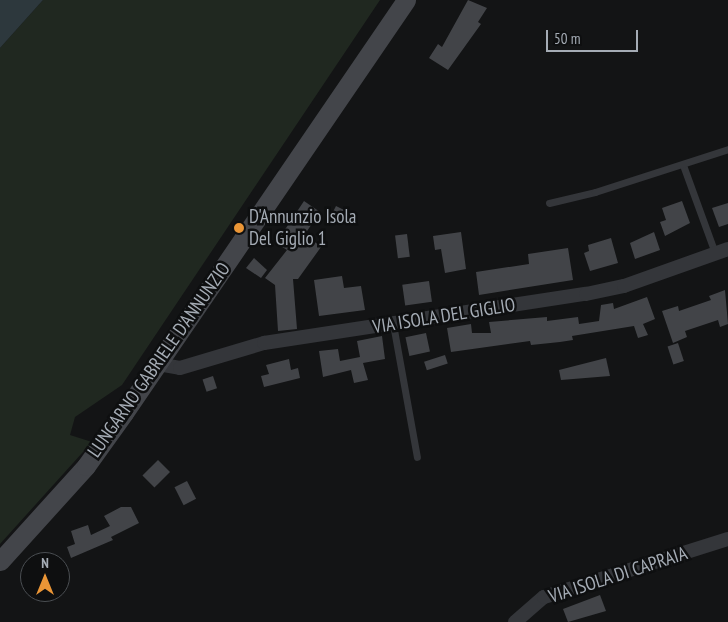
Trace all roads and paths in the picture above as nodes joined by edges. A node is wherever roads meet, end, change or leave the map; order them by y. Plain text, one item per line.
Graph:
1 (406, 0) edge
2 (728, 149) edge
3 (683, 165) junction
4 (549, 203) dead end
5 (721, 251) edge
6 (393, 324) junction
7 (158, 364) junction
8 (417, 457) dead end
9 (728, 539) edge
10 (0, 561) edge
11 (515, 622) edge

1 - 7 main road, LUNGARNO GABRIELE D'ANNUNZIO
2 - 3 lane
3 - 4 lane
3 - 5 lane
5 - 6 street, VIA ISOLA DEL GIGLIO
6 - 7 street, VIA ISOLA DEL GIGLIO
6 - 8 lane
7 - 10 main road, LUNGARNO GABRIELE D'ANNUNZIO
9 - 11 street, VIA ISOLA DI CAPRAIA

